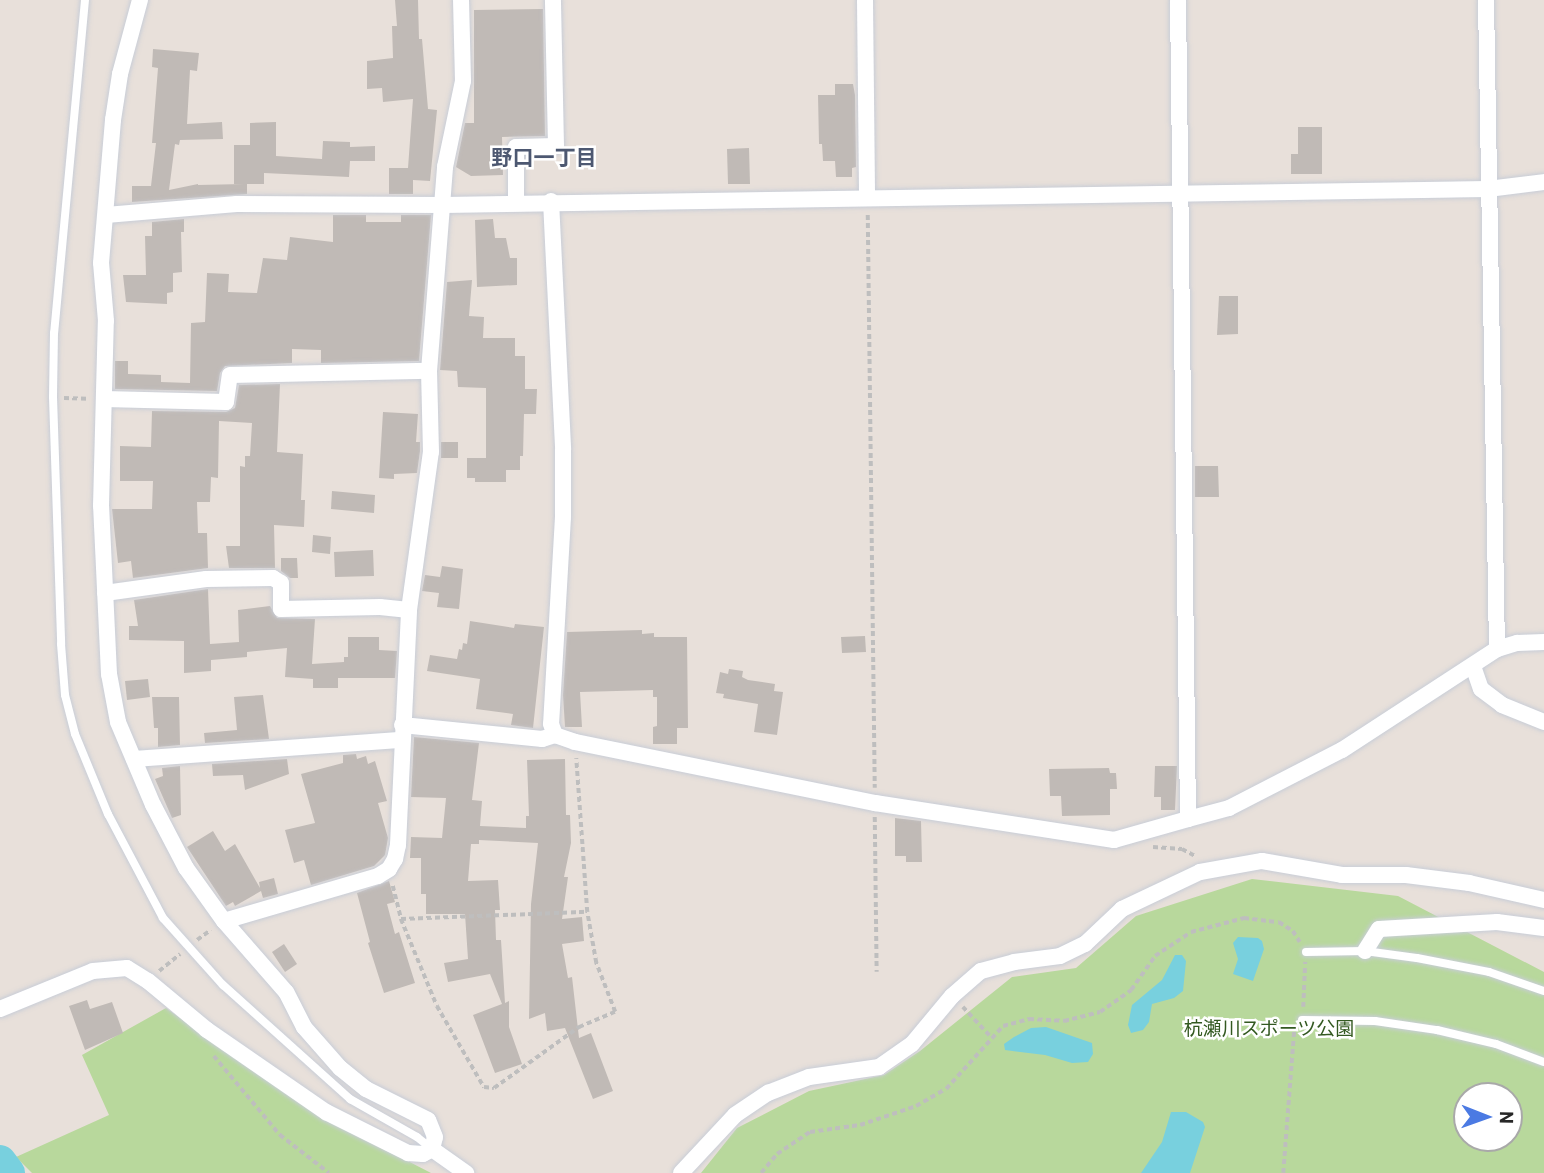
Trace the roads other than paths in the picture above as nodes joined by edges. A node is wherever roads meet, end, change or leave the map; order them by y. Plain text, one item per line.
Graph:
1 (85, 0) edge
2 (140, 0) edge
3 (461, 0) edge
4 (553, 0) edge
5 (865, 0) edge
6 (1178, 0) edge
7 (1486, 0) edge
8 (1544, 182) edge
9 (1488, 189) junction
10 (1181, 192) junction
11 (867, 197) junction
12 (516, 201) junction
13 (551, 201) junction
14 (443, 205) junction
15 (106, 215) junction
16 (429, 371) junction
17 (104, 399) junction
18 (105, 593) junction
19 (409, 610) junction
20 (1544, 642) edge
21 (1497, 649) junction
22 (1474, 666) junction
23 (1544, 722) edge
24 (402, 732) junction
25 (555, 735) junction
26 (134, 760) junction
27 (1188, 819) junction
28 (1544, 900) edge
29 (223, 921) junction
30 (1544, 928) edge
31 (1365, 951) junction
32 (1306, 952) road end
33 (1544, 991) edge
34 (0, 1009) edge
35 (1302, 1020) road end
36 (1544, 1062) edge
37 (432, 1149) junction
38 (466, 1173) edge
39 (681, 1173) edge

1 - 37 lane
2 - 15 street
3 - 14 street
4 - 12 street
5 - 11 street
6 - 10 street
7 - 9 street
8 - 9 street
9 - 10 street
9 - 21 street
10 - 11 street
10 - 27 street
11 - 13 street
12 - 13 street
12 - 14 street
13 - 25 street
14 - 15 street
14 - 16 street
15 - 17 street
16 - 17 street
16 - 19 street
17 - 18 street
18 - 19 street
18 - 26 street
19 - 24 street
20 - 21 street
21 - 22 street
22 - 23 street
22 - 27 street
24 - 25 street
24 - 26 street
24 - 29 street
25 - 27 street
26 - 29 street
28 - 39 street
29 - 37 street
30 - 31 street
31 - 32 lane
31 - 33 lane
34 - 37 street
35 - 36 lane
37 - 38 street

